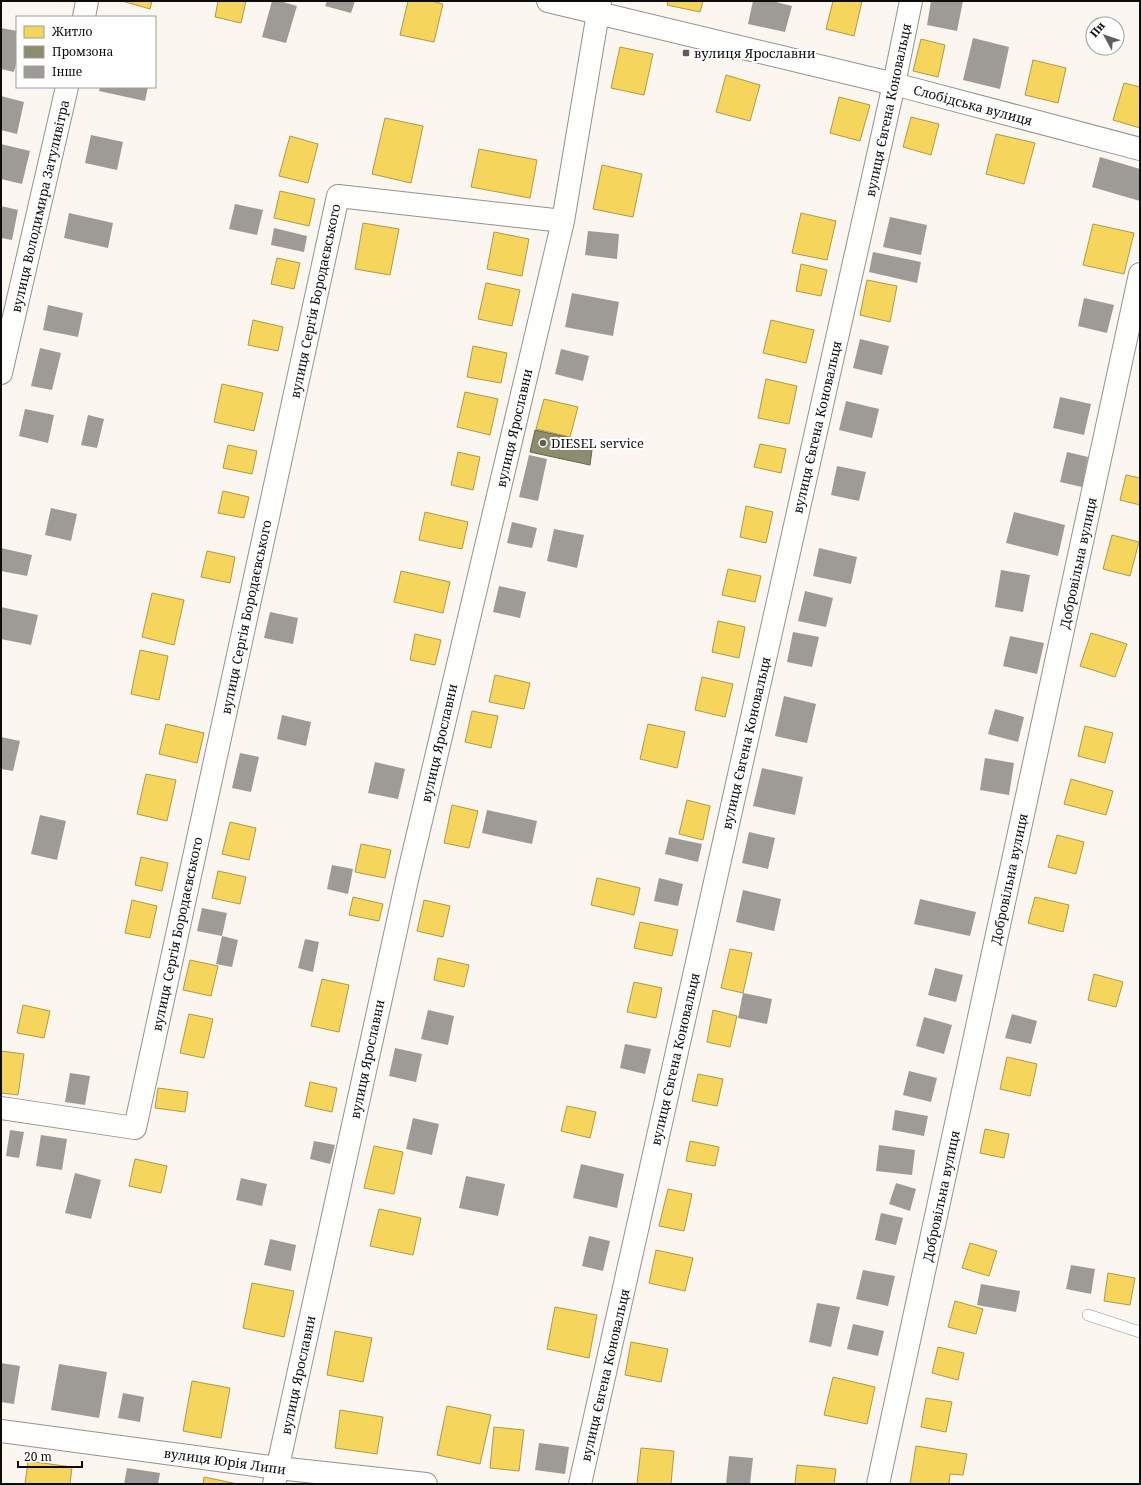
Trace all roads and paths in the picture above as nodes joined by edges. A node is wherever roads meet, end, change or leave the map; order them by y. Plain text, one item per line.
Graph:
1 (87, 1) edge
2 (548, 1) edge
3 (911, 1) edge
4 (598, 7) edge
5 (84, 16) edge
6 (894, 84) junction
7 (67, 88) edge
8 (1140, 149) edge
9 (563, 221) junction
10 (1140, 274) edge
11 (1, 373) edge
12 (1, 1108) edge
13 (1088, 1315) dead end
14 (1140, 1332) edge
15 (1, 1431) edge
16 (276, 1476) edge
17 (426, 1484) edge
18 (580, 1484) edge
19 (878, 1484) edge

1 - 5 street
2 - 4 street, Слобідська вулиця
3 - 6 street, вулиця Євгена Коновальця
4 - 6 street, Слобідська вулиця
4 - 9 street, вулиця Ярославни
6 - 8 street, Слобідська вулиця
6 - 18 street, вулиця Євгена Коновальця
7 - 11 street, вулиця Володимира Затуливітра
9 - 12 street, вулиця Сергія Бородаєвського
9 - 16 street, вулиця Ярославни
10 - 19 street, Добровільна вулиця
13 - 14 lane
15 - 16 street, вулиця Юрія Липи
16 - 17 street, вулиця Юрія Липи

